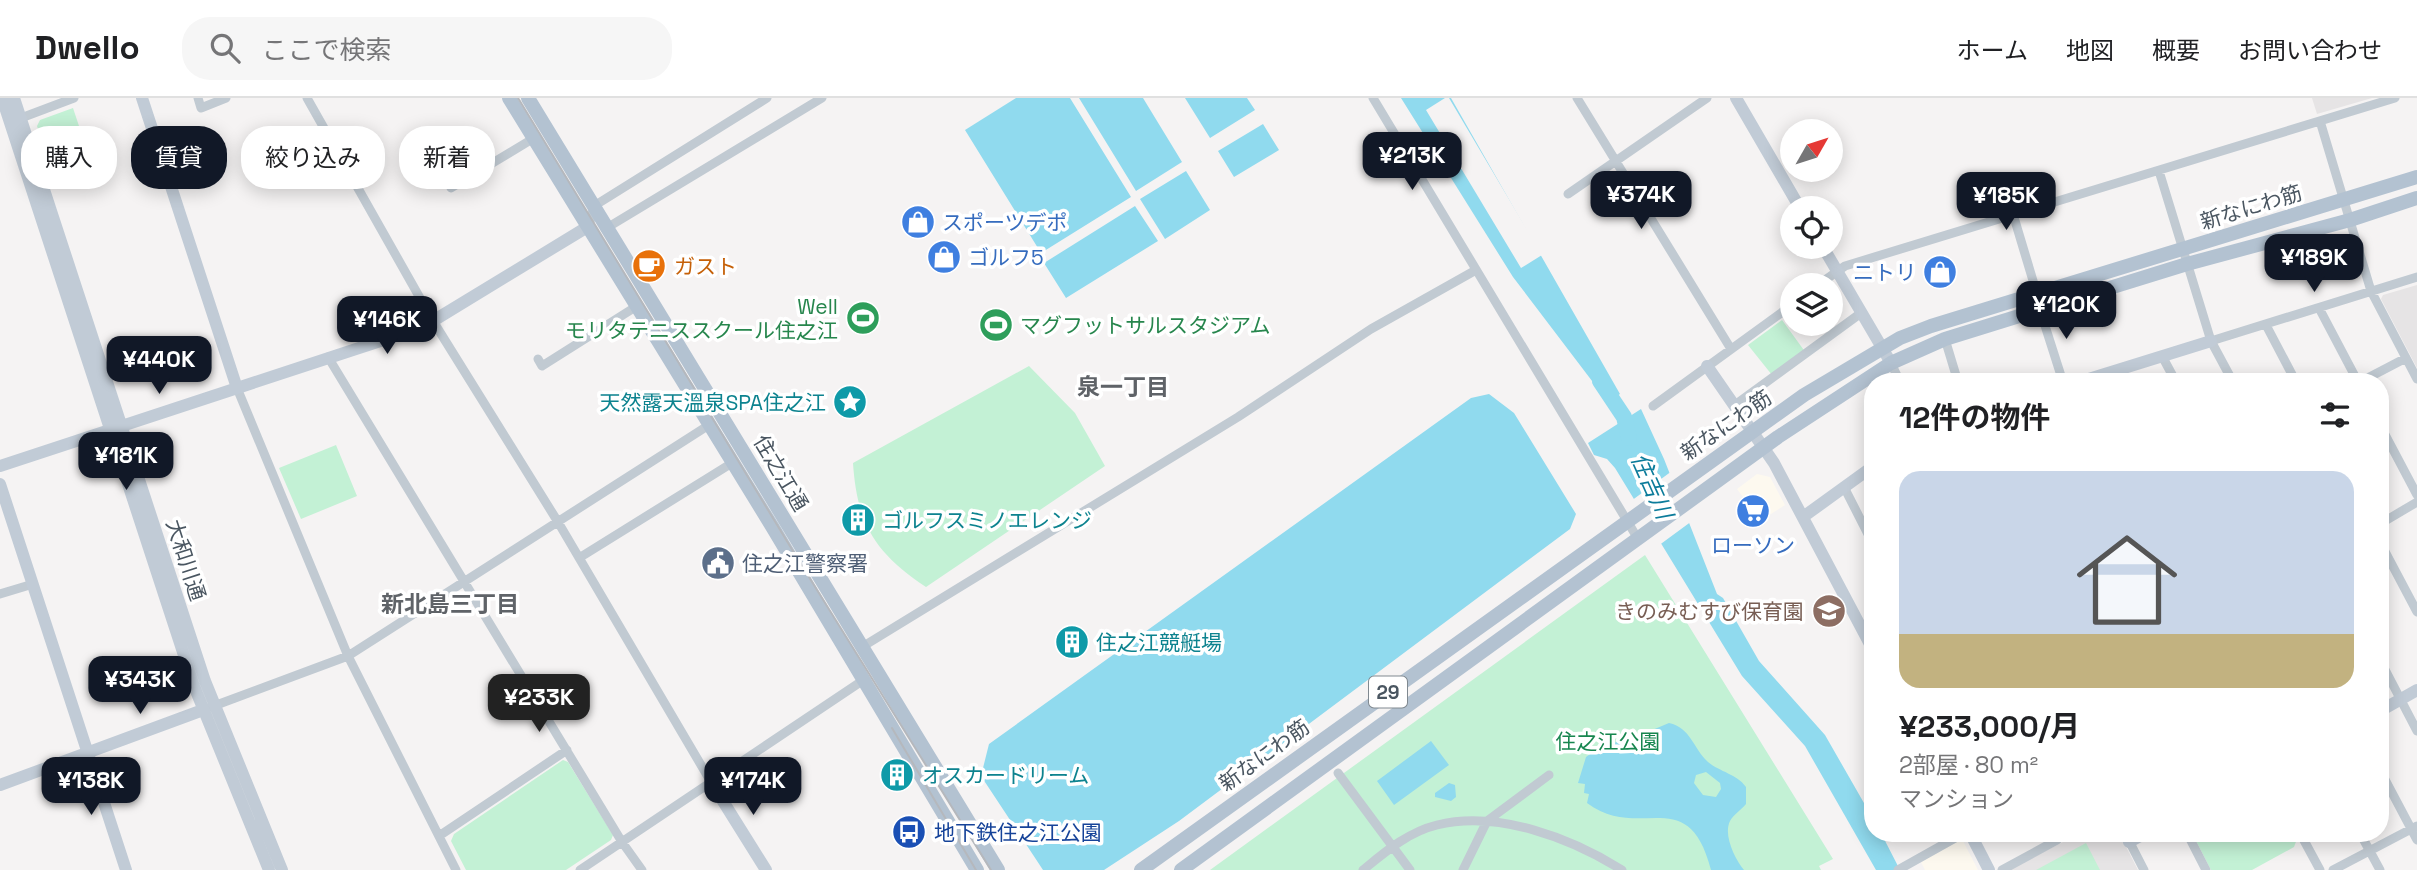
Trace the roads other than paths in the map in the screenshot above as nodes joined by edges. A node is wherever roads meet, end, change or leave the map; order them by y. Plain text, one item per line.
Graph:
1 (2, 98) edge
2 (14, 98) edge
3 (74, 98) edge
4 (142, 98) edge
5 (198, 98) edge
6 (226, 98) edge
7 (307, 98) edge
8 (509, 98) edge
9 (528, 98) edge
10 (767, 98) edge
11 (822, 98) edge
12 (1373, 98) edge
13 (1577, 98) edge
14 (1707, 98) edge
15 (1736, 98) edge
16 (2395, 98) edge
17 (10, 121) edge
18 (2320, 121) junction
19 (534, 138) junction
20 (495, 161) edge
21 (1615, 161) junction
22 (2159, 171) junction
23 (2417, 177) edge
24 (1568, 194) dead end
25 (1793, 196) edge
26 (2417, 198) edge
27 (2344, 200) junction
28 (594, 206) junction
29 (2013, 214) junction
30 (2350, 220) junction
31 (589, 226) junction
32 (608, 230) junction
33 (2185, 257) junction
34 (1830, 259) edge
35 (1476, 270) junction
36 (1837, 272) junction
37 (2417, 277) edge
38 (2371, 291) junction
39 (2036, 294) junction
40 (637, 306) junction
41 (2319, 308) junction
42 (2040, 310) junction
43 (1780, 313) edge
44 (1861, 313) junction
45 (433, 321) junction
46 (2266, 324) junction
47 (1945, 339) junction
48 (2211, 341) junction
49 (1883, 348) junction
50 (1731, 349) junction
51 (2162, 356) junction
52 (328, 357) junction
53 (2406, 358) junction
54 (538, 359) dead end
55 (1891, 363) junction
56 (1707, 366) junction
57 (1875, 373) edge
58 (1896, 373) edge
59 (1955, 373) edge
60 (2060, 373) edge
61 (2126, 373) edge
62 (2171, 373) edge
63 (2228, 373) edge
64 (2291, 373) edge
65 (2354, 373) edge
66 (2377, 373) edge
67 (2417, 379) edge
68 (1864, 380) edge
69 (237, 388) junction
70 (1735, 405) junction
71 (1653, 406) dead end
72 (709, 425) junction
73 (116, 428) junction
74 (1754, 432) junction
75 (2389, 442) edge
76 (1765, 447) junction
77 (732, 463) junction
78 (0, 466) edge
79 (1864, 473) edge
80 (0, 484) edge
81 (1844, 487) junction
82 (2417, 495) edge
83 (2417, 502) edge
84 (1803, 517) junction
85 (1631, 519) junction
86 (2389, 519) edge
87 (558, 522) junction
88 (1864, 526) edge
89 (1642, 536) junction
90 (579, 558) junction
91 (2389, 559) edge
92 (463, 581) junction
93 (33, 584) junction
94 (0, 594) edge
95 (2417, 612) edge
96 (1864, 629) edge
97 (862, 647) junction
98 (348, 656) junction
99 (2389, 678) edge
100 (865, 679) junction
101 (2417, 690) edge
102 (2400, 700) junction
103 (2389, 706) edge
104 (209, 708) junction
105 (2417, 731) edge
106 (567, 750) junction
107 (88, 753) junction
108 (1338, 773) dead end
109 (1549, 775) dead end
110 (711, 782) junction
111 (0, 785) edge
112 (2389, 785) edge
113 (1487, 821) junction
114 (2414, 828) edge
115 (439, 836) junction
116 (2389, 840) edge
117 (2417, 840) edge
118 (622, 842) junction
119 (1948, 842) edge
120 (1975, 842) edge
121 (2053, 842) edge
122 (2130, 842) edge
123 (2192, 842) edge
124 (2305, 842) edge
125 (2365, 842) edge
126 (2385, 842) edge
127 (1392, 846) junction
128 (2369, 850) junction
129 (126, 870) edge
130 (269, 870) edge
131 (282, 870) edge
132 (456, 870) edge
133 (580, 870) edge
134 (642, 870) edge
135 (766, 870) edge
136 (977, 870) edge
137 (998, 870) edge
138 (1141, 870) edge
139 (1181, 870) edge
140 (1363, 870) edge
141 (1410, 870) edge
142 (1462, 870) edge
143 (1622, 870) edge
144 (1898, 870) edge
145 (1989, 870) edge
146 (2002, 870) edge
147 (2144, 870) edge
148 (2206, 870) edge
149 (2320, 870) edge
150 (2333, 870) edge
151 (2380, 870) edge

1 - 17 street, 大和川通
2 - 17 street, 大和川通
3 - 17 street
4 - 69 street
5 - 6 street
7 - 45 street
8 - 19 main road, 住之江通
9 - 28 main road, 住之江通
10 - 28 street
11 - 32 street
12 - 35 street
13 - 21 street
14 - 21 street
15 - 25 street
16 - 18 street
17 - 73 street, 大和川通
18 - 22 street
18 - 27 street
19 - 20 street
19 - 31 main road, 住之江通
21 - 24 street
21 - 50 street
22 - 29 street
22 - 33 street
23 - 27 main road, 新なにわ筋 / 29
26 - 30 main road, 新なにわ筋 / 29
27 - 30 street
27 - 33 main road, 新なにわ筋 / 29
28 - 31 street
28 - 32 main road, 住之江通
29 - 36 street
29 - 39 street
30 - 33 main road, 新なにわ筋 / 29
30 - 38 street
31 - 32 street
31 - 40 main road, 住之江通
31 - 45 street
32 - 97 main road, 住之江通
33 - 39 main road, 新なにわ筋 / 29
33 - 42 main road, 新なにわ筋 / 29
33 - 48 street
34 - 36 street
35 - 85 street
35 - 97 street
36 - 44 street
37 - 38 street
38 - 41 street
38 - 53 street
39 - 49 main road, 新なにわ筋 / 29
40 - 54 street
40 - 72 main road, 住之江通
41 - 46 street
41 - 65 street
42 - 47 main road, 新なにわ筋 / 29
42 - 60 street
43 - 50 street
44 - 49 street
44 - 70 street
45 - 52 street
45 - 87 street
46 - 48 street
46 - 64 street
47 - 55 main road, 新なにわ筋 / 29
47 - 59 street
48 - 51 street
48 - 63 street
49 - 55 street
49 - 74 main road, 新なにわ筋 / 29
50 - 56 street
51 - 61 street
51 - 62 street
52 - 69 street
52 - 92 street
53 - 66 street
53 - 67 street
55 - 57 main road, 新なにわ筋 / 29
55 - 58 street
56 - 70 street
56 - 71 street
68 - 76 main road, 新なにわ筋 / 29
69 - 73 street
69 - 98 street
70 - 74 street
72 - 77 main road, 住之江通
72 - 87 street
73 - 78 street
73 - 104 street, 大和川通
74 - 76 street
74 - 85 main road, 新なにわ筋 / 29
75 - 82 street
76 - 84 street
76 - 89 main road, 新なにわ筋 / 29
77 - 90 street
77 - 100 main road, 住之江通
79 - 81 street
80 - 93 street
81 - 84 street
81 - 88 street
83 - 86 street
84 - 96 street
85 - 89 street
85 - 138 main road, 新なにわ筋 / 29
87 - 90 street
87 - 92 street
89 - 139 main road, 新なにわ筋 / 29
90 - 110 street
91 - 95 street
92 - 98 street
92 - 106 street
93 - 94 street
93 - 107 street
97 - 137 main road, 住之江通
98 - 104 street
98 - 115 street
99 - 102 street
100 - 110 street
100 - 136 main road, 住之江通
101 - 102 street
102 - 103 street
102 - 105 street
104 - 107 street
104 - 130 street, 大和川通
104 - 131 street, 大和川通
106 - 115 street
106 - 118 street
107 - 111 street
107 - 129 street
108 - 127 street
109 - 113 street
110 - 118 street
110 - 135 street
112 - 114 street
113 - 127 street
113 - 142 street
113 - 143 street
114 - 116 street
114 - 117 street
115 - 132 street
118 - 133 street
118 - 134 street
119 - 144 street
120 - 145 street
121 - 146 street
122 - 147 street
123 - 148 street
124 - 149 street
125 - 128 street
126 - 128 street
127 - 140 street
127 - 141 street
128 - 150 street
128 - 151 street

